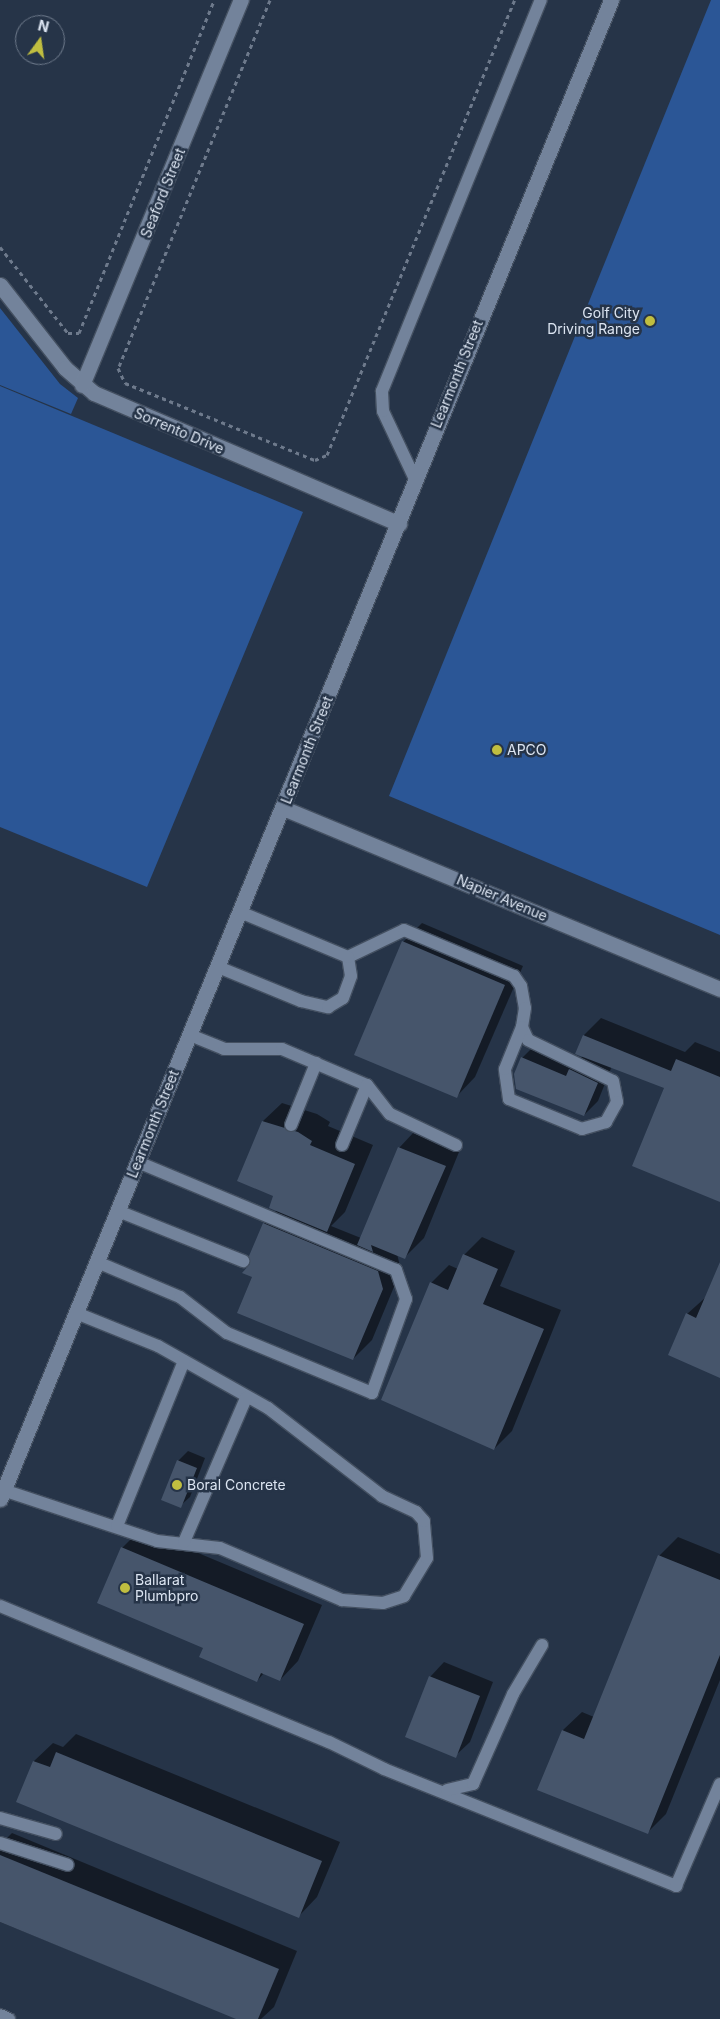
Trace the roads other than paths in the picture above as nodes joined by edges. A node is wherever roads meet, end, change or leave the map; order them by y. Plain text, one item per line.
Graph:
1 (241, 0) edge
2 (541, 0) edge
3 (611, 0) edge
4 (0, 285) edge
5 (82, 385) junction
6 (414, 477) junction
7 (398, 524) junction
8 (283, 808) junction
9 (240, 912) junction
10 (348, 957) junction
11 (218, 967) junction
12 (720, 989) edge
13 (522, 1027) junction
14 (190, 1035) junction
15 (316, 1063) junction
16 (367, 1085) junction
17 (291, 1125) dead end
18 (342, 1145) dead end
19 (456, 1145) dead end
20 (138, 1162) junction
21 (118, 1211) junction
22 (243, 1261) dead end
23 (97, 1262) junction
24 (76, 1313) junction
25 (184, 1361) junction
26 (246, 1398) junction
27 (2, 1494) edge
28 (117, 1526) junction
29 (184, 1542) junction
30 (0, 1606) edge
31 (542, 1645) dead end
32 (720, 1784) edge
33 (444, 1790) junction
34 (0, 1818) edge
35 (56, 1834) dead end
36 (0, 1843) edge
37 (68, 1864) dead end
38 (0, 2016) edge
39 (9, 2019) edge

1 - 5 street, Seaford Street
2 - 6 lane
3 - 6 street, Learmonth Street
4 - 5 street, Sorrento Drive
5 - 7 street, Sorrento Drive
6 - 7 street, Learmonth Street
7 - 8 street, Learmonth Street
8 - 9 street, Learmonth Street
8 - 12 street, Napier Avenue
9 - 10 lane
9 - 11 street, Learmonth Street
10 - 11 lane
10 - 13 lane
11 - 14 street, Learmonth Street
13 - 13 lane
14 - 15 lane
14 - 20 street, Learmonth Street
15 - 16 lane
15 - 17 lane
16 - 18 lane
16 - 19 lane
20 - 21 street, Learmonth Street
20 - 23 lane
21 - 22 lane
21 - 23 street, Learmonth Street
23 - 24 street, Learmonth Street
24 - 25 lane
24 - 27 street, Learmonth Street
25 - 26 lane
25 - 28 lane
26 - 29 lane
26 - 29 lane
27 - 28 lane
28 - 29 lane
30 - 33 lane
31 - 33 lane
32 - 33 lane
34 - 35 lane
36 - 37 lane
38 - 39 lane

